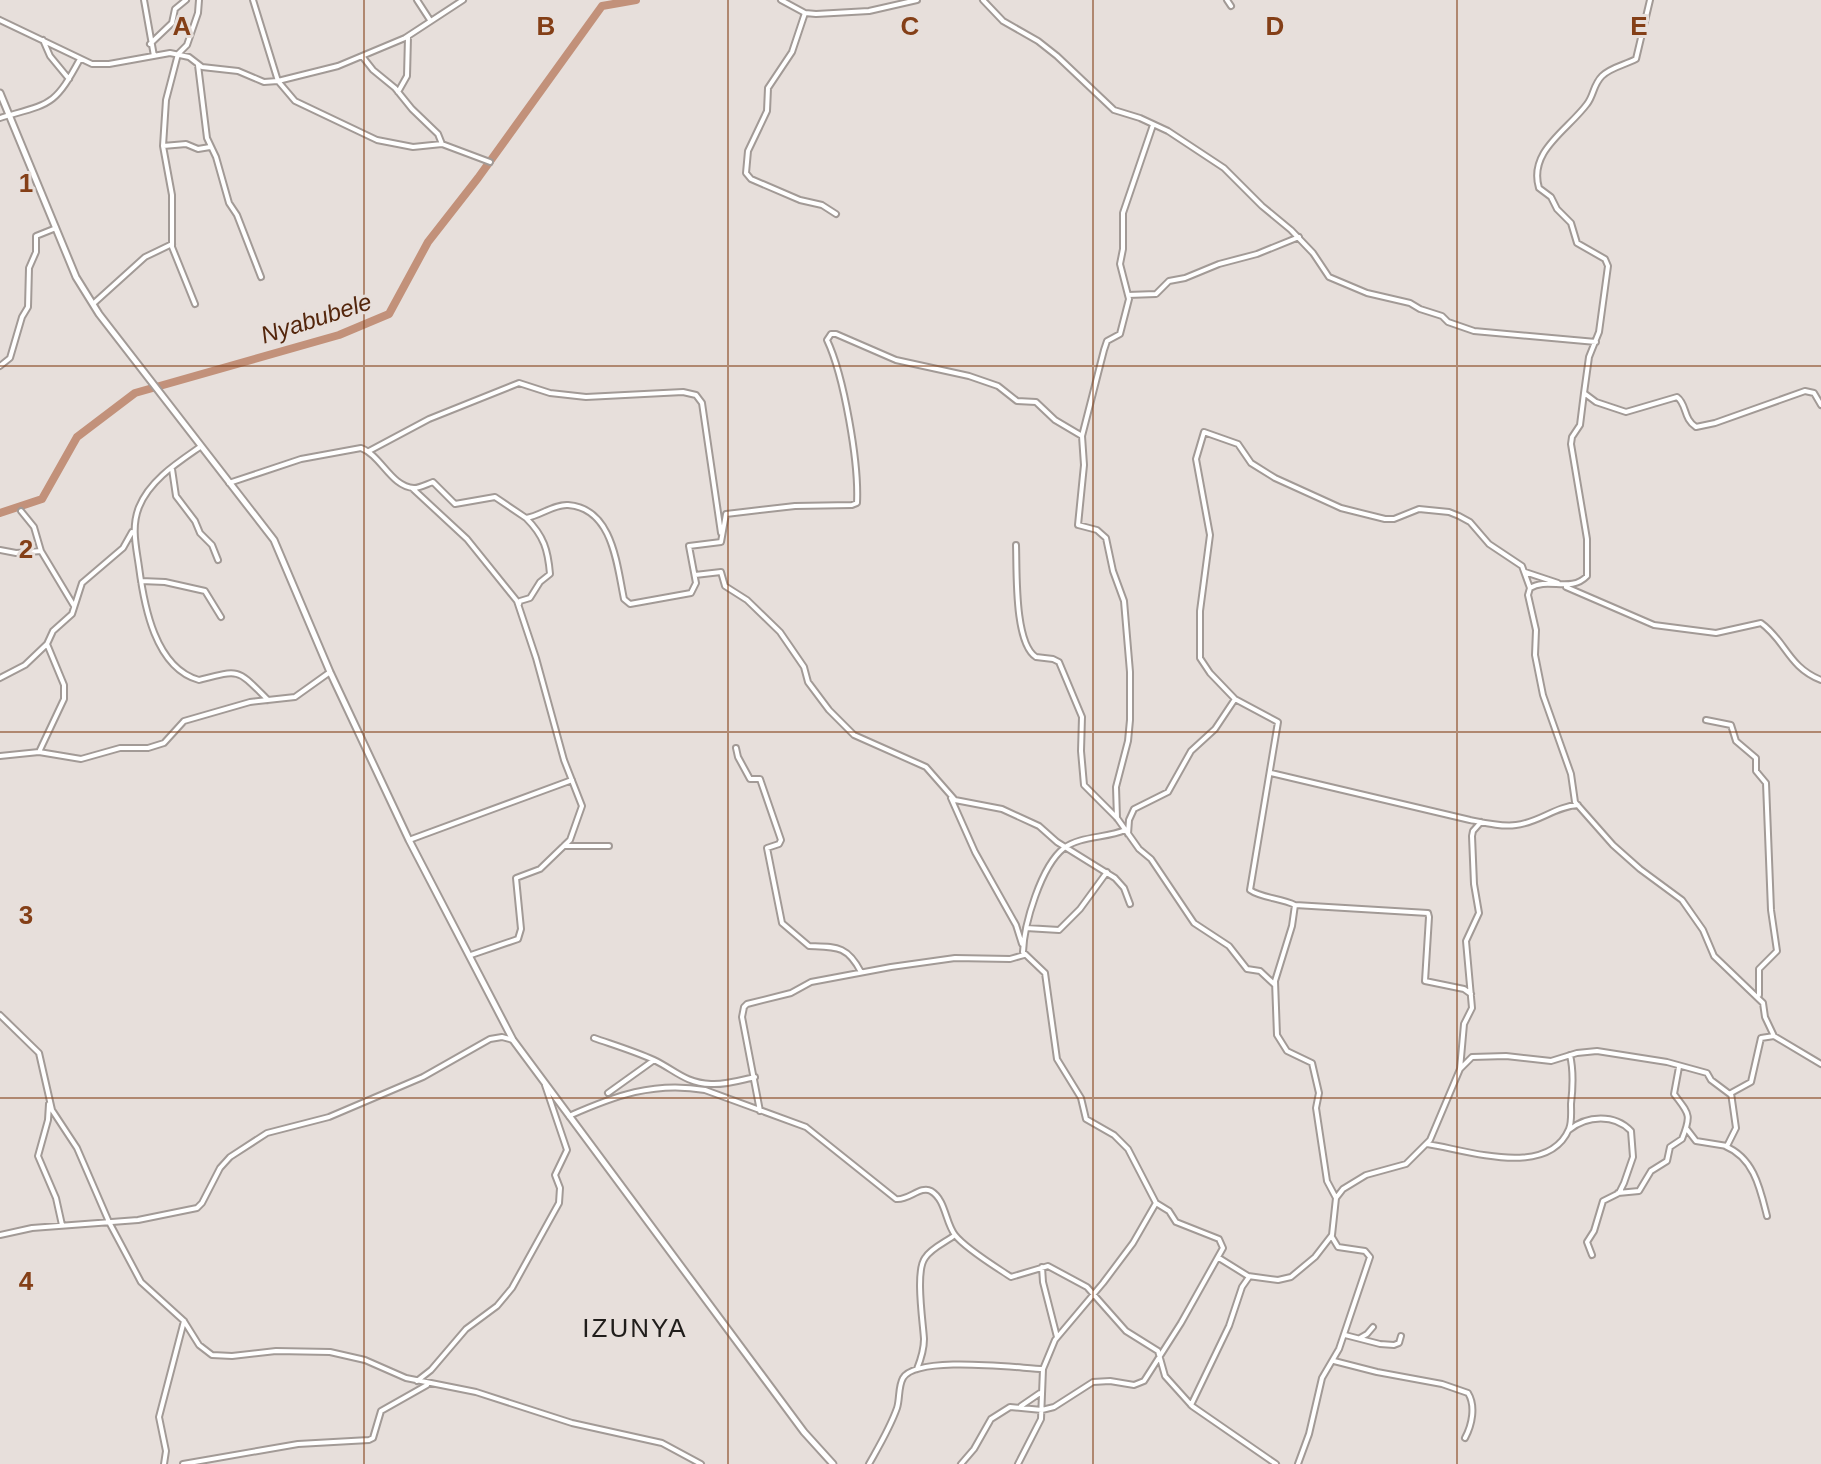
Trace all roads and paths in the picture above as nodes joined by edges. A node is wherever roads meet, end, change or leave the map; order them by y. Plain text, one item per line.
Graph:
1 (144, 0) edge
2 (186, 0) edge
3 (199, 0) edge
4 (253, 0) edge
5 (417, 0) edge
6 (463, 0) edge
7 (781, 0) edge
8 (917, 0) edge
9 (983, 0) edge
10 (1227, 0) edge
11 (1650, 0) edge
12 (1231, 6) dead end
13 (805, 13) junction
14 (0, 20) edge
15 (430, 20) junction
16 (408, 37) junction
17 (42, 38) junction
18 (150, 44) junction
19 (178, 54) junction
20 (154, 56) junction
21 (362, 56) junction
22 (80, 59) junction
23 (198, 65) junction
24 (70, 79) junction
25 (278, 81) junction
26 (398, 92) junction
27 (0, 93) edge
28 (10, 115) junction
29 (0, 118) edge
30 (1153, 125) junction
31 (442, 144) junction
32 (163, 146) junction
33 (210, 147) junction
34 (490, 162) dead end
35 (836, 214) dead end
36 (56, 228) junction
37 (1299, 237) junction
38 (172, 244) junction
39 (261, 277) dead end
40 (1128, 295) junction
41 (93, 304) junction
42 (195, 304) dead end
43 (1596, 342) junction
44 (0, 366) edge
45 (1584, 393) junction
46 (1821, 405) edge
47 (1082, 436) junction
48 (200, 447) junction
49 (369, 451) junction
50 (172, 467) junction
51 (229, 483) junction
52 (412, 488) junction
53 (21, 511) dead end
54 (526, 518) junction
55 (133, 529) junction
56 (723, 539) junction
57 (1016, 545) dead end
58 (0, 550) edge
59 (41, 551) junction
60 (218, 560) dead end
61 (1525, 572) junction
62 (695, 575) junction
63 (141, 581) junction
64 (1564, 586) junction
65 (1530, 588) junction
66 (520, 606) junction
67 (75, 607) junction
68 (221, 617) dead end
69 (47, 644) junction
70 (330, 672) junction
71 (0, 678) edge
72 (1821, 680) edge
73 (1235, 699) junction
74 (268, 700) junction
75 (1706, 720) dead end
76 (736, 748) dead end
77 (39, 752) junction
78 (0, 756) edge
79 (1271, 773) junction
80 (572, 780) junction
81 (949, 796) junction
82 (1578, 805) junction
83 (1117, 818) junction
84 (1481, 822) junction
85 (1126, 832) junction
86 (409, 840) junction
87 (564, 846) junction
88 (609, 846) dead end
89 (1066, 847) junction
90 (1107, 872) junction
91 (1130, 904) dead end
92 (1295, 905) junction
93 (1026, 928) junction
94 (1024, 952) junction
95 (471, 955) junction
96 (861, 972) junction
97 (1275, 985) junction
98 (1471, 994) junction
99 (1759, 997) junction
100 (0, 1015) edge
101 (1774, 1036) junction
102 (594, 1038) dead end
103 (513, 1040) junction
104 (1570, 1055) junction
105 (654, 1060) junction
106 (1821, 1064) edge
107 (1679, 1066) junction
108 (1460, 1069) junction
109 (755, 1077) junction
110 (544, 1080) junction
111 (608, 1093) dead end
112 (1731, 1095) junction
113 (49, 1102) junction
114 (760, 1111) junction
115 (569, 1116) junction
116 (1686, 1128) junction
117 (1568, 1131) junction
118 (1427, 1144) junction
119 (1725, 1146) junction
120 (1618, 1193) junction
121 (1336, 1198) junction
122 (1156, 1203) junction
123 (1767, 1216) dead end
124 (109, 1222) junction
125 (62, 1225) junction
126 (0, 1235) edge
127 (955, 1235) junction
128 (1332, 1235) junction
129 (1592, 1255) dead end
130 (1219, 1258) junction
131 (1042, 1267) junction
132 (1250, 1276) junction
133 (1095, 1294) junction
134 (184, 1321) junction
135 (1373, 1327) dead end
136 (1345, 1335) junction
137 (1401, 1336) dead end
138 (1057, 1337) junction
139 (1360, 1338) junction
140 (1160, 1354) junction
141 (1333, 1361) junction
142 (917, 1369) junction
143 (1043, 1369) junction
144 (417, 1381) junction
145 (429, 1384) junction
146 (1041, 1393) junction
147 (1191, 1405) junction
148 (1019, 1407) junction
149 (1042, 1410) junction
150 (1465, 1438) dead end
151 (164, 1464) edge
152 (183, 1464) edge
153 (701, 1464) edge
154 (833, 1464) edge
155 (869, 1464) edge
156 (961, 1464) edge
157 (1018, 1464) edge
158 (1276, 1464) edge
159 (1298, 1464) edge

1 - 18 street
2 - 18 street
3 - 19 street
4 - 25 street
5 - 15 street
6 - 15 street
7 - 13 street
8 - 13 street
9 - 30 street
10 - 12 street
11 - 43 street
13 - 35 street
14 - 17 street
15 - 16 street
16 - 21 street
16 - 26 street
17 - 22 street
17 - 24 street
18 - 20 street
19 - 20 street
19 - 23 street
19 - 32 street
20 - 22 street
21 - 25 street
21 - 26 street
22 - 24 street
23 - 25 street
23 - 33 street
24 - 28 street
25 - 31 street
26 - 31 street
27 - 28 street
28 - 29 street
28 - 36 street
30 - 37 street
30 - 40 street
31 - 34 street
32 - 33 street
32 - 38 street
33 - 39 street
36 - 41 street
36 - 44 street
37 - 40 street
37 - 43 street
38 - 41 street
38 - 42 street
40 - 47 street
41 - 48 street
43 - 45 street
45 - 46 street
45 - 64 street
47 - 56 street
47 - 83 street
48 - 50 street
48 - 51 street
49 - 51 street
49 - 52 street
49 - 56 street
50 - 55 street
50 - 60 street
51 - 70 street
52 - 54 street
52 - 66 street
53 - 59 street
54 - 62 street
54 - 66 street
55 - 63 street
55 - 67 street
56 - 62 street
57 - 83 street
58 - 59 street
59 - 67 street
61 - 64 street
61 - 65 street
61 - 73 street
62 - 81 street
63 - 68 street
63 - 74 street
64 - 65 street
64 - 72 street
65 - 82 street
66 - 80 street
67 - 69 street
69 - 71 street
69 - 77 street
70 - 74 street
70 - 86 street
73 - 79 street
73 - 85 street
74 - 77 street
75 - 99 street
76 - 96 street
77 - 78 street
79 - 84 street
79 - 92 street
80 - 86 street
80 - 87 street
81 - 89 street
81 - 94 street
82 - 84 street
82 - 99 street
83 - 85 street
84 - 98 street
85 - 89 street
85 - 97 street
86 - 95 street
87 - 88 street
87 - 95 street
89 - 90 street
89 - 93 street
90 - 91 street
90 - 93 street
92 - 97 street
92 - 98 street
93 - 94 street
94 - 96 street
94 - 122 street
95 - 103 street
96 - 109 street
97 - 121 street
98 - 108 street
99 - 101 street
100 - 113 street
101 - 106 street
101 - 112 street
102 - 105 street
103 - 110 street
103 - 124 street
104 - 107 street
104 - 108 street
104 - 117 street
105 - 109 street
105 - 111 street
107 - 112 street
107 - 116 street
108 - 118 street
109 - 114 street
110 - 115 street
110 - 144 street
112 - 119 street
113 - 124 street
113 - 125 street
114 - 115 street
114 - 127 street
115 - 154 street
116 - 119 street
116 - 120 street
117 - 118 street
117 - 120 street
118 - 121 street
119 - 123 street
120 - 129 street
121 - 128 street
122 - 130 street
122 - 133 street
124 - 125 street
124 - 134 street
125 - 126 street
127 - 131 street
127 - 142 street
128 - 132 street
128 - 136 street
130 - 132 street
130 - 140 street
131 - 133 street
131 - 138 street
132 - 147 street
133 - 138 street
133 - 140 street
134 - 144 street
134 - 151 street
135 - 139 street
136 - 139 street
136 - 141 street
137 - 139 street
138 - 143 street
140 - 147 street
140 - 149 street
141 - 150 street
141 - 159 street
142 - 143 street
142 - 155 street
143 - 146 street
144 - 145 street
145 - 152 street
145 - 153 street
146 - 148 street
146 - 149 street
147 - 158 street
148 - 149 street
148 - 156 street
149 - 157 street

